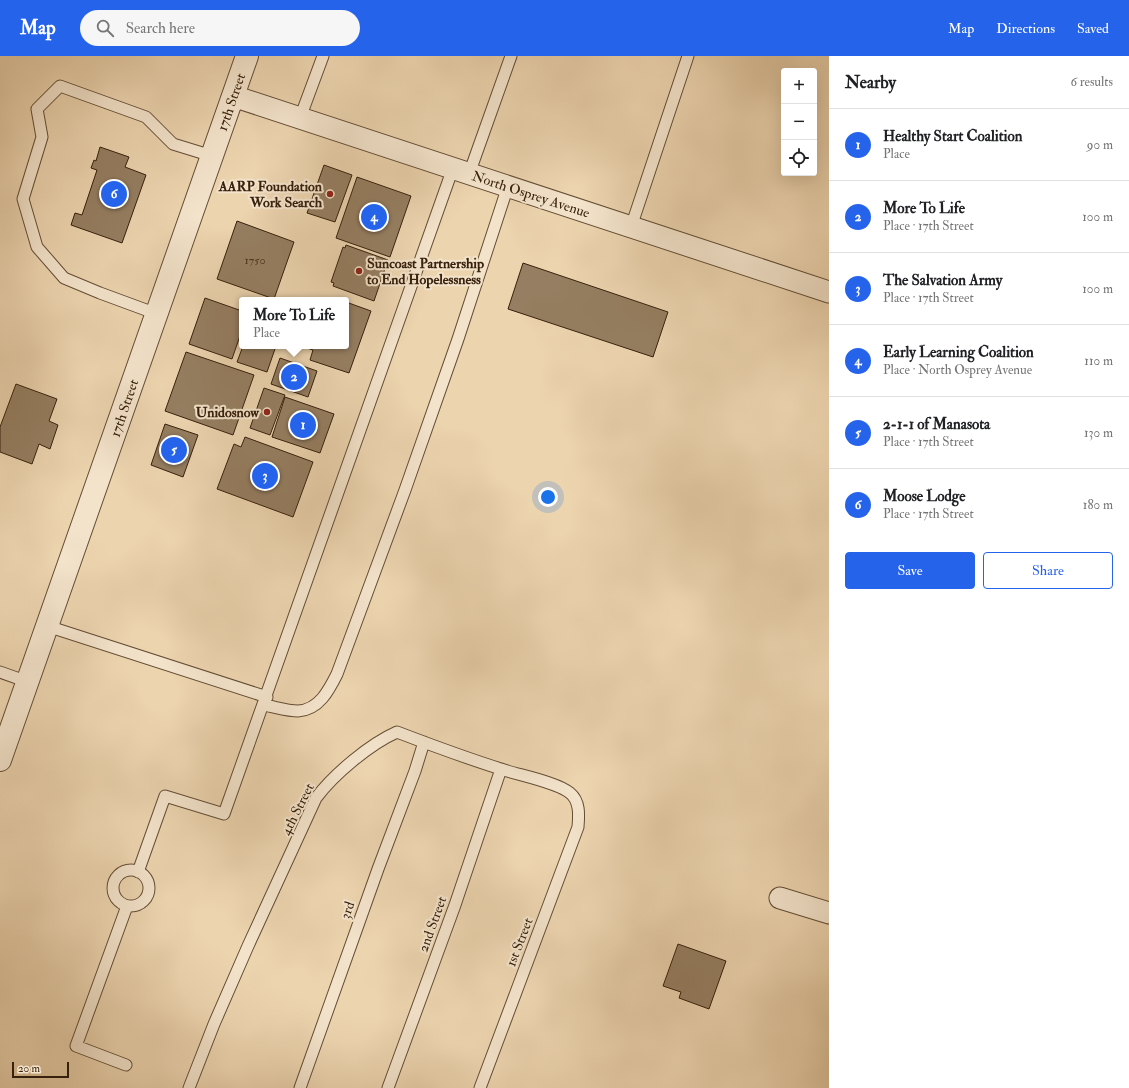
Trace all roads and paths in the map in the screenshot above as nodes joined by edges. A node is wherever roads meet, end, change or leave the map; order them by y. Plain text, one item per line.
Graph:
1 (248, 56) edge
2 (323, 56) edge
3 (511, 56) edge
4 (688, 56) edge
5 (233, 96) junction
6 (300, 118) junction
7 (212, 156) junction
8 (461, 171) junction
9 (508, 186) junction
10 (631, 227) junction
11 (829, 292) edge
12 (157, 314) junction
13 (47, 626) junction
14 (0, 672) edge
15 (28, 682) junction
16 (266, 701) junction
17 (424, 742) junction
18 (0, 760) edge
19 (501, 769) junction
20 (578, 805) joint
21 (138, 872) junction
22 (780, 898) dead end
23 (127, 906) junction
24 (829, 913) edge
25 (126, 1065) dead end
26 (189, 1088) edge
27 (300, 1088) edge
28 (388, 1088) edge
29 (480, 1088) edge

1 - 5 street, 17th Street
2 - 6 lane
3 - 8 lane
4 - 10 lane
5 - 6 street, North Osprey Avenue
5 - 7 street, 17th Street
6 - 8 street, North Osprey Avenue
7 - 12 street, 17th Street
7 - 12 lane
8 - 9 street, North Osprey Avenue
8 - 16 lane
9 - 10 street, North Osprey Avenue
9 - 16 lane
10 - 11 street, North Osprey Avenue
12 - 13 street, 17th Street
13 - 15 street, 17th Street
13 - 16 lane
14 - 15 lane
15 - 18 street, 17th Street
16 - 21 lane
17 - 19 lane, 4th Street
17 - 26 lane, 4th Street
17 - 27 lane, 3rd
19 - 20 lane, 4th Street
19 - 28 lane, 2nd Street
20 - 29 lane, 1st Street
21 - 23 lane
21 - 23 lane
22 - 24 street
23 - 25 lane

